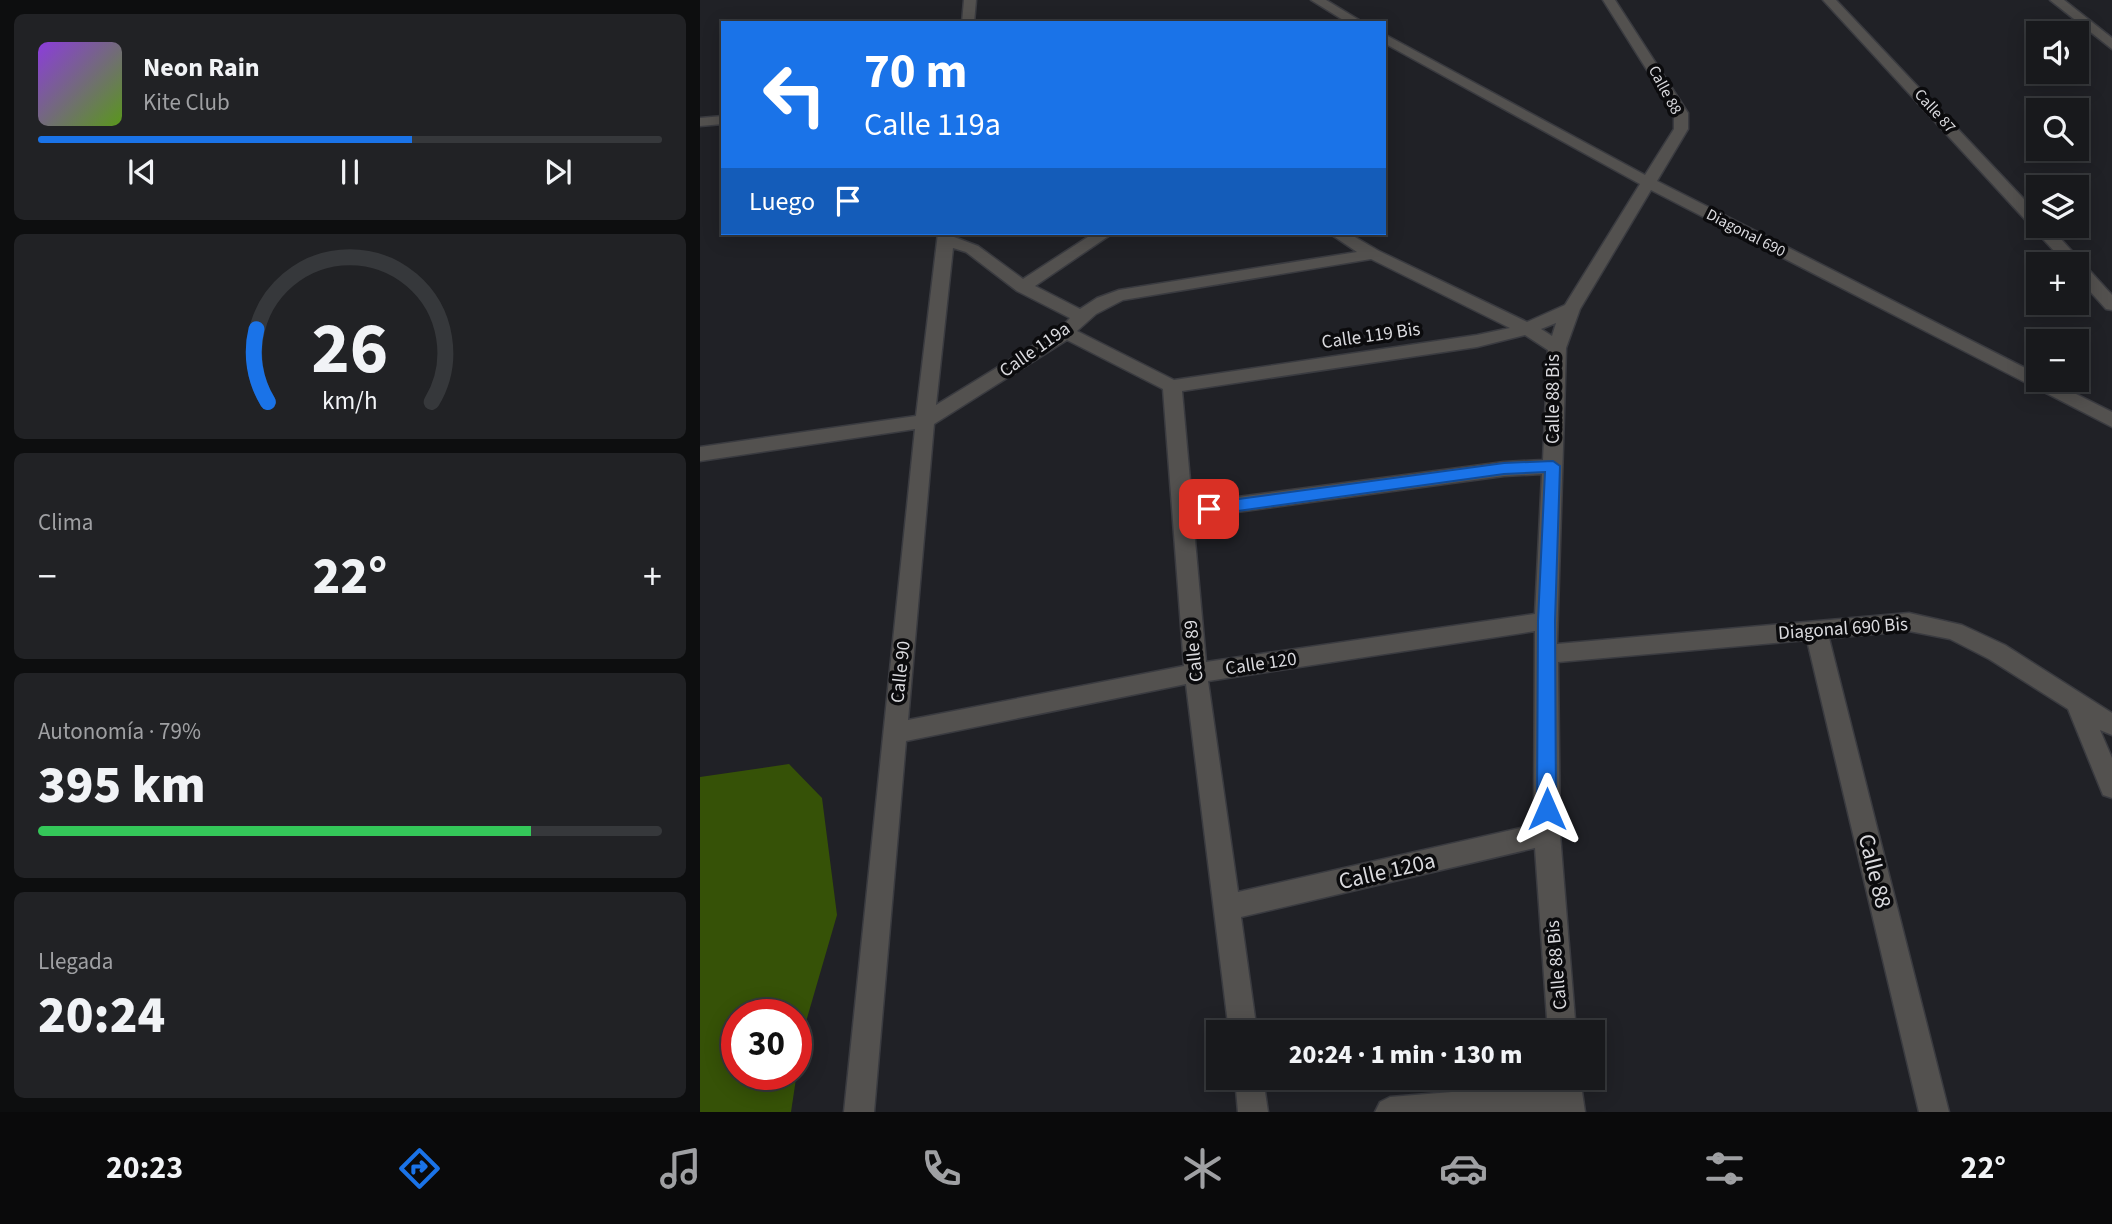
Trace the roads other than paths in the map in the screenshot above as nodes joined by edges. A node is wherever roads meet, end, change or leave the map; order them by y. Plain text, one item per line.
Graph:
1 (970, 0) edge
2 (1317, 0) edge
3 (1591, 0) edge
4 (1829, 0) edge
5 (2056, 0) edge
6 (1612, 4) edge
7 (968, 21) edge
8 (1354, 21) edge
9 (1386, 39) edge
10 (2112, 45) edge
11 (721, 120) edge
12 (700, 122) edge
13 (1647, 182) junction
14 (2026, 211) edge
15 (1102, 235) edge
16 (1340, 235) edge
17 (946, 236) edge
18 (2051, 238) edge
19 (2063, 252) edge
20 (1373, 254) junction
21 (2089, 280) edge
22 (1023, 287) junction
23 (2112, 305) edge
24 (1571, 309) junction
25 (1073, 324) junction
26 (1527, 329) junction
27 (1557, 348) junction
28 (1172, 386) junction
29 (2112, 420) edge
30 (925, 421) junction
31 (700, 454) edge
32 (1553, 466) junction
33 (1182, 512) junction
34 (1546, 621) junction
35 (1815, 630) junction
36 (1548, 654) junction
37 (1196, 673) junction
38 (2076, 701) junction
39 (2112, 725) edge
40 (895, 733) junction
41 (2112, 787) edge
42 (1547, 834) junction
43 (1228, 907) junction
44 (1242, 1020) edge
45 (1561, 1020) edge
46 (1250, 1090) edge
47 (1568, 1096) edge
48 (859, 1112) edge
49 (1253, 1112) edge
50 (1390, 1112) edge
51 (1934, 1112) edge

1 - 7 street
2 - 8 street
3 - 6 street
4 - 14 street, Calle 87
5 - 10 street
6 - 13 street, Calle 88
9 - 13 street, Diagonal 690
11 - 12 street
13 - 24 street
13 - 29 street, Diagonal 690
15 - 22 street
16 - 20 street, Calle 88 Bis
17 - 22 street
17 - 30 street, Calle 90
18 - 19 street, Calle 87
20 - 25 street, Calle 119a
20 - 26 street, Calle 88 Bis
21 - 23 street, Calle 87
22 - 25 street
24 - 26 street, Calle 119 Bis
24 - 27 street
25 - 28 street
25 - 30 street, Calle 119a
26 - 27 street, Calle 88 Bis
26 - 28 street, Calle 119 Bis
27 - 32 street, Calle 88 Bis
28 - 33 street, Calle 89
30 - 31 street, Calle 119a
30 - 40 street, Calle 90
32 - 33 street
32 - 34 street, Calle 88 Bis
33 - 37 street, Calle 89
34 - 36 street, Calle 88 Bis
34 - 37 street, Calle 120
35 - 36 street, Diagonal 690 Bis
35 - 38 street, Diagonal 690 Bis
35 - 51 street, Calle 88
36 - 42 street, Calle 88 Bis
37 - 40 street, Calle 120
37 - 43 street, Calle 89
38 - 39 street, Diagonal 690 Bis
38 - 41 street
40 - 48 street, Calle 90
42 - 43 street, Calle 120a
42 - 45 street, Calle 88 Bis
43 - 44 street, Calle 89
46 - 49 street
47 - 50 street

